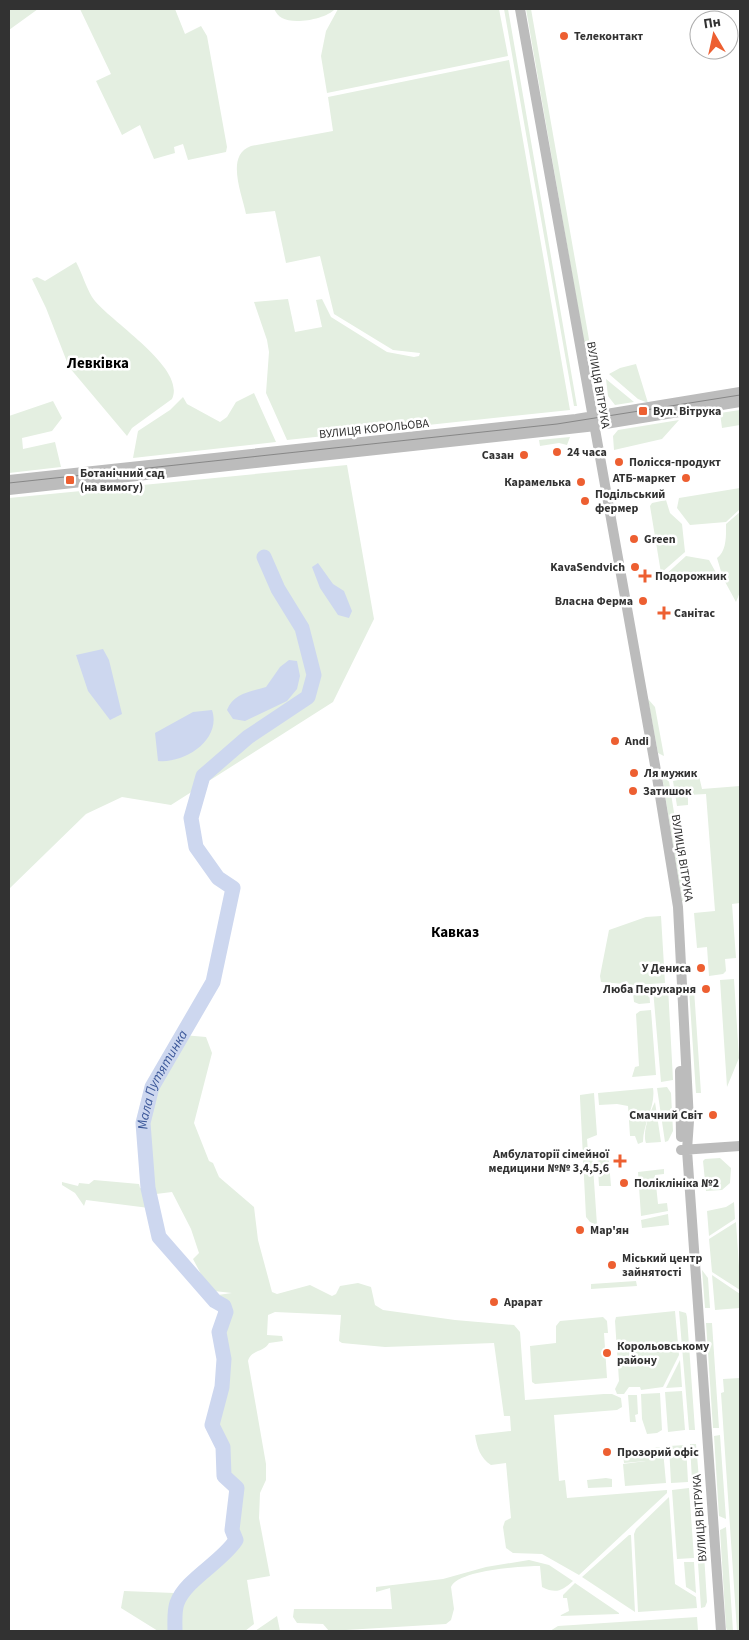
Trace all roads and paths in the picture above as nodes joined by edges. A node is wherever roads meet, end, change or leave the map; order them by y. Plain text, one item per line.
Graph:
1 (514, 9) edge
2 (520, 9) edge
3 (740, 392) edge
4 (740, 402) edge
5 (590, 421) junction
6 (9, 480) edge
7 (9, 490) edge
8 (740, 1146) edge
9 (684, 1150) junction
10 (715, 1631) edge
11 (721, 1631) edge

1 - 5 main road, ВУЛИЦЯ ВІТРУКА
2 - 5 main road, ВУЛИЦЯ ВІТРУКА
3 - 5 main road, ВУЛИЦЯ КОРОЛЬОВА
4 - 5 main road, ВУЛИЦЯ КОРОЛЬОВА
5 - 6 main road, ВУЛИЦЯ КОРОЛЬОВА
5 - 7 main road, ВУЛИЦЯ КОРОЛЬОВА
5 - 9 main road, ВУЛИЦЯ ВІТРУКА
8 - 9 main road
9 - 10 main road, ВУЛИЦЯ ВІТРУКА
9 - 11 main road, ВУЛИЦЯ ВІТРУКА

